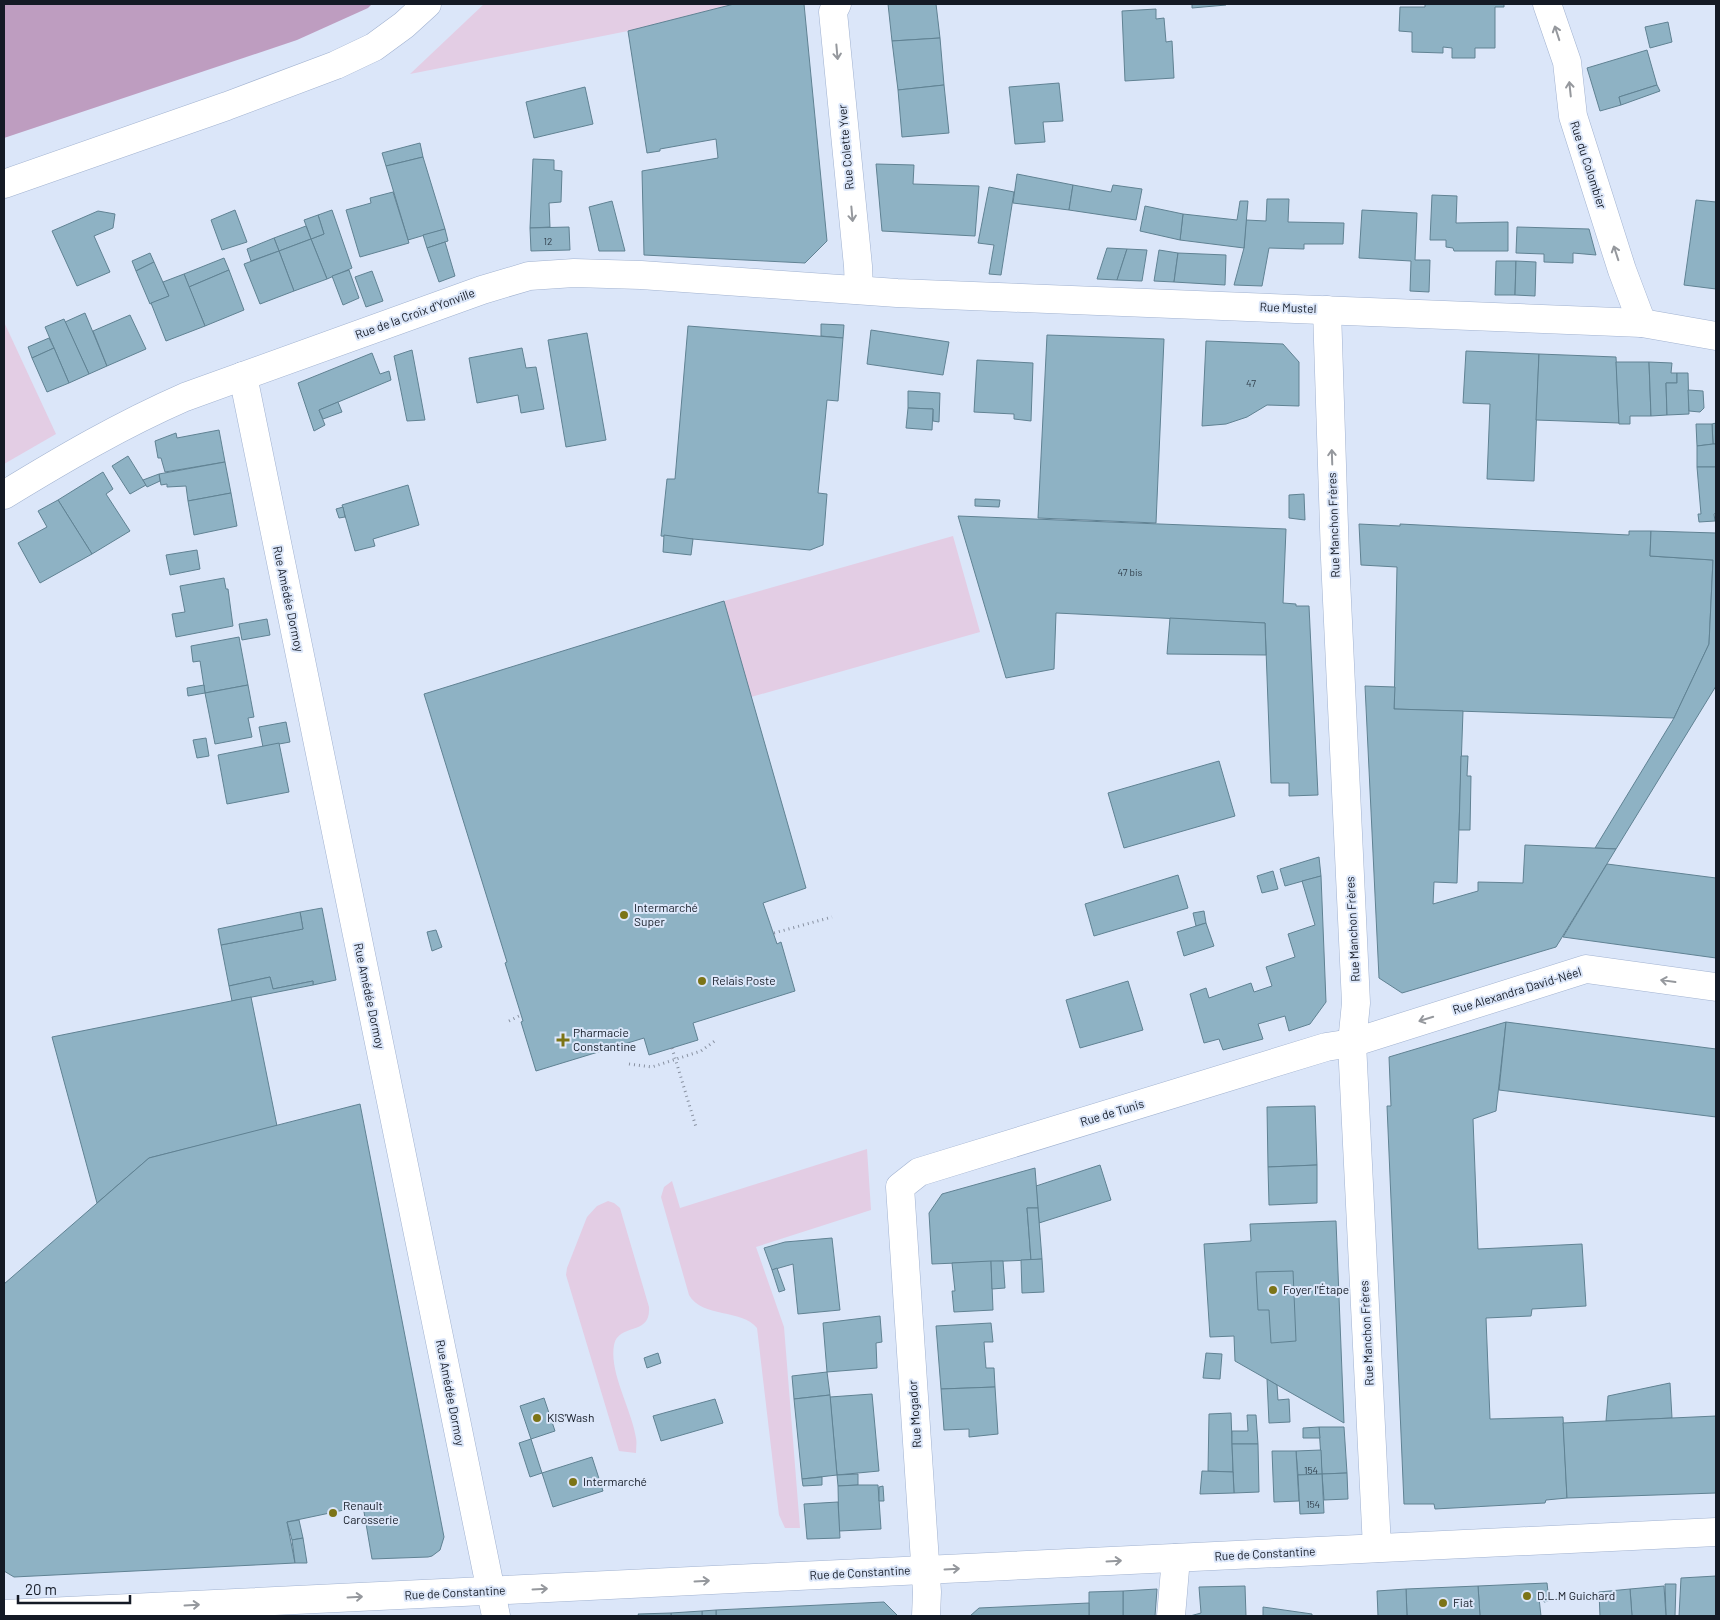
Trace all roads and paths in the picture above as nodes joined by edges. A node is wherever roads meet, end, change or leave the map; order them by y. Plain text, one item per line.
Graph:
1 (427, 4) edge
2 (837, 4) edge
3 (1547, 4) edge
4 (4, 184) edge
5 (859, 290) junction
6 (1327, 310) junction
7 (1642, 323) junction
8 (1716, 336) edge
9 (243, 376) junction
10 (4, 495) edge
11 (832, 917) dead end
12 (774, 933) dead end
13 (1716, 987) edge
14 (521, 1015) dead end
15 (509, 1021) dead end
16 (716, 1040) dead end
17 (1352, 1043) junction
18 (672, 1048) dead end
19 (675, 1059) junction
20 (629, 1064) dead end
21 (696, 1127) dead end
22 (900, 1211) joint
23 (1716, 1532) edge
24 (1377, 1548) junction
25 (1176, 1558) junction
26 (925, 1570) junction
27 (493, 1604) edge
28 (4, 1614) edge
29 (926, 1616) edge
30 (1172, 1616) edge

1 - 4 street
2 -> 5 street, Rue Colette Yver
7 -> 3 street, Rue du Colombier
5 - 6 street, Rue Mustel
5 - 9 street, Rue de la Croix d'Yonville
6 - 7 street, Rue Mustel
17 -> 6 street, Rue Manchon Frères
7 - 8 street, Rue Mustel
9 - 10 street, Rue de la Croix d'Yonville
9 - 27 street, Rue Amédée Dormoy
11 - 12 path
13 -> 17 street, Rue Alexandra David-Néel
14 - 15 path
16 - 19 path
17 - 22 street, Rue de Tunis
17 - 24 street, Rue Manchon Frères
18 - 19 path
19 - 20 path
19 - 21 path
22 - 26 street, Rue Mogador
23 - 24 street, Rue de Constantine
24 - 25 street, Rue de Constantine
26 -> 25 street, Rue de Constantine
25 - 30 street
27 -> 26 street, Rue de Constantine
26 - 29 street, Rue Mogador
28 -> 27 street, Rue de Constantine

